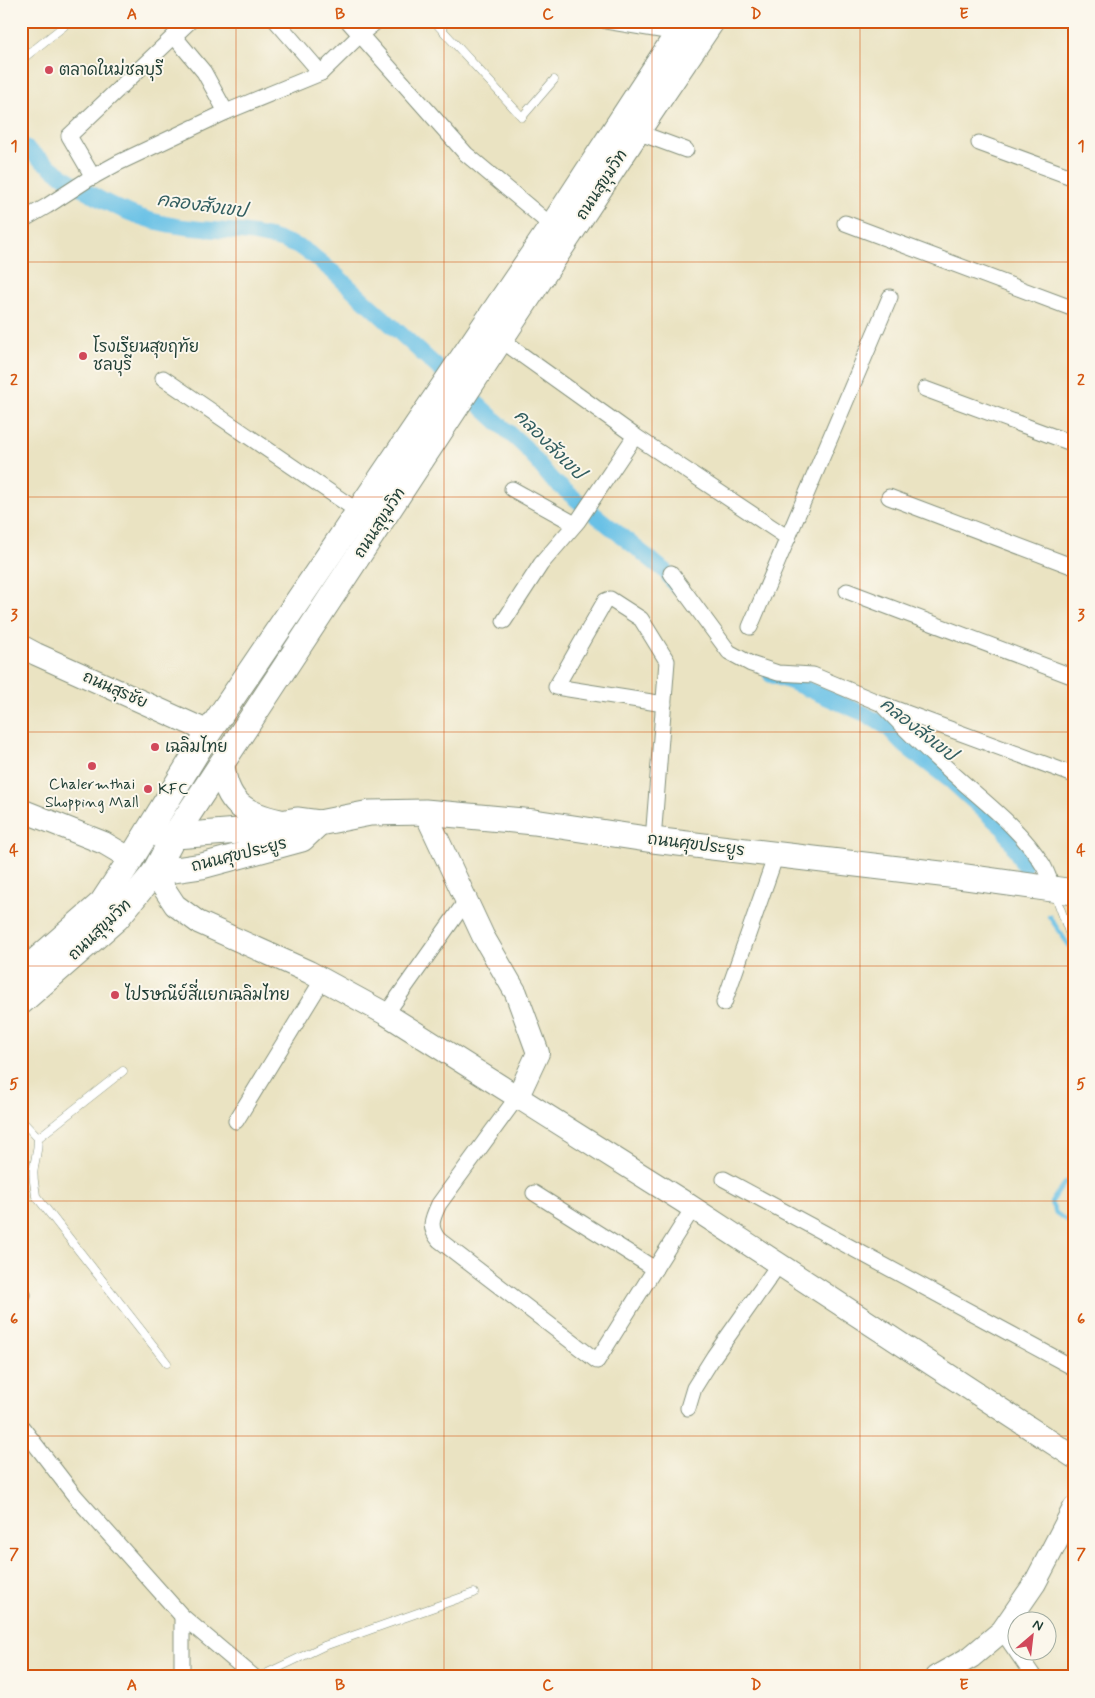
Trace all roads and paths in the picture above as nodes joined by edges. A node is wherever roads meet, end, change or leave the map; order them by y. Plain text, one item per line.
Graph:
1 (61, 21) edge
2 (190, 21) edge
3 (276, 21) edge
4 (348, 21) edge
5 (377, 21) edge
6 (434, 21) edge
7 (606, 21) edge
8 (712, 21) edge
9 (682, 27) edge
10 (361, 34) junction
11 (174, 36) junction
12 (21, 60) edge
13 (321, 73) junction
14 (554, 80) dead end
15 (226, 112) junction
16 (637, 132) junction
17 (979, 143) dead end
18 (686, 150) dead end
19 (90, 178) junction
20 (1074, 178) edge
21 (21, 221) edge
22 (845, 223) dead end
23 (556, 237) junction
24 (890, 297) dead end
25 (1074, 309) edge
26 (500, 340) junction
27 (469, 368) junction
28 (163, 378) dead end
29 (925, 389) dead end
30 (452, 393) junction
31 (635, 436) junction
32 (1074, 444) edge
33 (512, 489) dead end
34 (889, 497) dead end
35 (359, 512) junction
36 (577, 522) junction
37 (788, 538) junction
38 (1074, 567) edge
39 (671, 573) dead end
40 (847, 591) dead end
41 (504, 621) dead end
42 (750, 627) dead end
43 (21, 646) edge
44 (1074, 678) edge
45 (664, 704) junction
46 (882, 704) junction
47 (209, 732) junction
48 (222, 765) junction
49 (1074, 774) edge
50 (21, 810) edge
51 (425, 812) junction
52 (283, 822) junction
53 (319, 823) junction
54 (174, 836) junction
55 (653, 840) junction
56 (137, 849) junction
57 (776, 855) junction
58 (154, 874) junction
59 (1064, 891) edge
60 (466, 900) junction
61 (1074, 946) edge
62 (21, 974) edge
63 (323, 979) junction
64 (21, 1002) edge
65 (724, 1003) dead end
66 (386, 1014) junction
67 (123, 1071) dead end
68 (518, 1096) junction
69 (21, 1120) edge
70 (236, 1121) dead end
71 (38, 1138) junction
72 (724, 1180) dead end
73 (534, 1193) dead end
74 (693, 1208) junction
75 (779, 1264) junction
76 (656, 1269) junction
77 (167, 1363) dead end
78 (1074, 1368) edge
79 (688, 1408) dead end
80 (21, 1426) edge
81 (1074, 1457) edge
82 (1074, 1508) edge
83 (474, 1593) dead end
84 (182, 1616) junction
85 (1002, 1631) junction
86 (182, 1677) edge
87 (254, 1677) edge
88 (259, 1677) edge
89 (936, 1677) edge
90 (1034, 1677) edge

1 - 12 lane
2 - 11 street
3 - 13 street
4 - 10 street
5 - 10 street
6 - 14 lane
7 - 9 street
8 - 16 main road, ถนนสุขุมวิท
9 - 23 main road, ถนนสุขุมวิท
10 - 13 street
10 - 23 street
11 - 15 street
11 - 19 street
13 - 15 street
15 - 19 street
16 - 18 street
16 - 23 main road, ถนนสุขุมวิท
17 - 20 street
19 - 21 street
22 - 25 street
23 - 26 main road, ถนนสุขุมวิท
23 - 27 main road, ถนนสุขุมวิท
24 - 37 street
26 - 27 main road, ถนนสุขุมวิท
26 - 31 street
27 - 30 main road, ถนนสุขุมวิท
28 - 35 street
29 - 32 street
30 - 35 main road, ถนนสุขุมวิท
30 - 48 main road, ถนนสุขุมวิท
31 - 36 street
31 - 37 street
33 - 36 street
34 - 38 street
35 - 47 main road, ถนนสุขุมวิท
36 - 41 street
37 - 42 street
39 - 46 street
40 - 44 street
43 - 47 street, ถนนสุรชัย
45 - 45 street
45 - 55 street
46 - 49 street
46 - 59 street
47 - 56 main road, ถนนสุขุมวิท
48 - 52 main road
48 - 54 main road, ถนนสุขุมวิท
50 - 56 street
51 - 53 main road, ถนนศุขประยูร
51 - 55 main road, ถนนศุขประยูร
51 - 60 street
52 - 53 main road, ถนนศุขประยูร
52 - 54 main road, ถนนศุขประยูร
53 - 58 main road, ถนนศุขประยูร
54 - 56 main road, ถนนศุขประยูร
54 - 58 main road, ถนนสุขุมวิท
55 - 57 main road, ถนนศุขประยูร
56 - 58 main road
56 - 62 main road, ถนนสุขุมวิท
57 - 59 main road, ถนนศุขประยูร
57 - 65 street
58 - 63 street
58 - 64 main road, ถนนสุขุมวิท
59 - 61 lane
60 - 66 street
60 - 68 street
63 - 66 street
63 - 70 street
66 - 68 street
67 - 71 lane
68 - 74 street
68 - 76 street
69 - 71 lane
71 - 77 lane
72 - 78 street
73 - 76 street
74 - 75 street
74 - 76 street
75 - 79 street
75 - 81 street
80 - 84 street
82 - 85 street
83 - 88 lane
84 - 86 street
84 - 87 street
85 - 89 street
85 - 90 street

